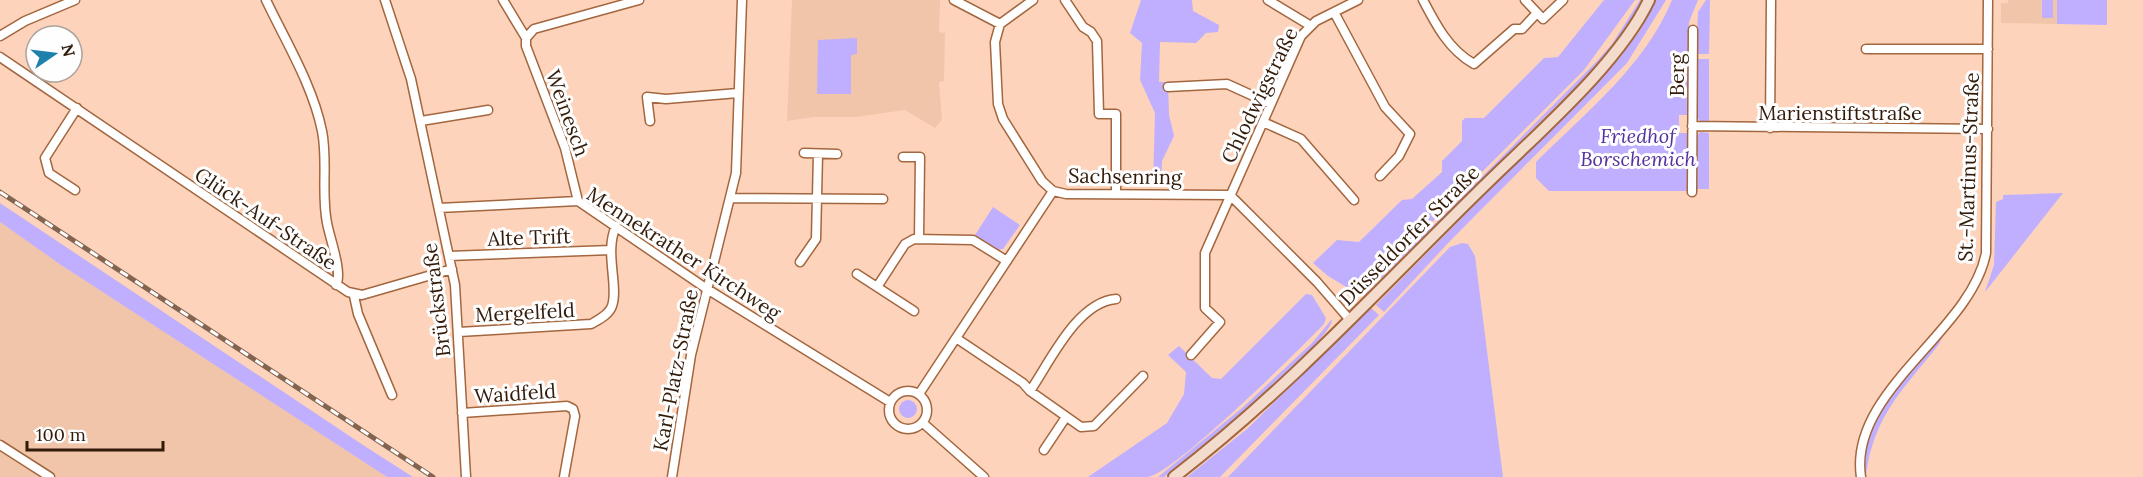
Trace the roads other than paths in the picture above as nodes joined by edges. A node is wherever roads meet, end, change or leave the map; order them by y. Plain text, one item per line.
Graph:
1 (75, 0) edge
2 (266, 0) edge
3 (385, 0) edge
4 (503, 0) edge
5 (639, 0) edge
6 (742, 0) edge
7 (954, 0) edge
8 (1033, 0) edge
9 (1065, 0) edge
10 (1268, 0) edge
11 (1358, 0) edge
12 (1423, 0) edge
13 (1525, 0) edge
14 (1563, 0) edge
15 (1649, 0) edge
16 (1771, 0) edge
17 (1988, 0) edge
18 (1334, 12) junction
19 (1537, 13) junction
20 (1000, 24) junction
21 (1311, 26) junction
22 (1693, 30) dead end
23 (0, 36) edge
24 (526, 38) junction
25 (1866, 49) dead end
26 (1988, 49) junction
27 (0, 57) edge
28 (1168, 87) dead end
29 (738, 93) junction
30 (1271, 104) junction
31 (77, 108) junction
32 (488, 110) dead end
33 (421, 121) junction
34 (650, 121) dead end
35 (1263, 122) junction
36 (1692, 126) junction
37 (1770, 128) junction
38 (1988, 129) junction
39 (804, 153) dead end
40 (818, 154) junction
41 (837, 154) dead end
42 (903, 157) dead end
43 (1380, 176) dead end
44 (75, 190) dead end
45 (1053, 191) junction
46 (1692, 192) dead end
47 (1116, 194) junction
48 (1230, 195) junction
49 (732, 198) junction
50 (816, 198) junction
51 (883, 199) dead end
52 (1354, 200) dead end
53 (578, 201) junction
54 (440, 208) junction
55 (616, 226) junction
56 (919, 239) junction
57 (611, 250) junction
58 (449, 256) junction
59 (1007, 261) junction
60 (800, 262) dead end
61 (452, 269) junction
62 (857, 274) dead end
63 (336, 285) junction
64 (877, 286) junction
65 (707, 289) junction
66 (354, 296) junction
67 (1116, 299) dead end
68 (914, 311) dead end
69 (1350, 320) junction
70 (459, 332) junction
71 (956, 338) junction
72 (1191, 355) dead end
73 (1143, 376) dead end
74 (1030, 392) junction
75 (919, 394) junction
76 (392, 395) dead end
77 (890, 402) junction
78 (462, 413) junction
79 (1066, 417) junction
80 (923, 423) junction
81 (0, 445) edge
82 (1044, 450) dead end
83 (50, 477) edge
84 (466, 477) edge
85 (564, 477) edge
86 (672, 477) edge
87 (984, 477) edge
88 (1174, 477) edge
89 (1861, 477) edge

1 - 23 street
2 - 63 street
3 - 33 street, Brückstraße
4 - 24 street, Weinesch
5 - 24 street
6 - 29 street, Karl-Platz-Straße
7 - 20 street
8 - 20 street
9 - 47 street
10 - 21 street
11 - 18 street, Chlodwigstraße
12 - 19 street
13 - 19 street
14 - 19 street
15 - 69 main road, Düsseldorfer Straße
16 - 37 street
17 - 26 street, St.-Martinus-Straße
18 - 21 street, Chlodwigstraße
18 - 43 street
20 - 45 street
21 - 30 street, Chlodwigstraße
22 - 36 street, Berg
24 - 53 street, Weinesch
25 - 26 street
26 - 38 street, St.-Martinus-Straße
27 - 31 street, Glück-Auf-Straße
28 - 30 street
29 - 34 street
29 - 49 street, Karl-Platz-Straße
30 - 35 street, Chlodwigstraße
31 - 44 street
31 - 63 street, Glück-Auf-Straße
32 - 33 street
33 - 54 street, Brückstraße
35 - 48 street, Chlodwigstraße
35 - 52 street
36 - 37 street, Marienstiftstraße
36 - 46 street, Berg
37 - 38 street, Marienstiftstraße
38 - 89 street, St.-Martinus-Straße
39 - 40 street
40 - 41 street
40 - 50 street
42 - 56 street
45 - 47 street, Sachsenring
45 - 59 street, Sachsenring
47 - 48 street, Sachsenring
48 - 69 street
48 - 72 street, Chlodwigstraße
49 - 50 street
49 - 65 street, Karl-Platz-Straße
50 - 51 street
50 - 60 street
53 - 54 street, Mennekrather Kirchweg
53 - 55 street, Mennekrather Kirchweg
54 - 58 street, Brückstraße
55 - 57 street, Mergelfeld
55 - 65 street, Mennekrather Kirchweg
56 - 59 street
56 - 64 street
57 - 58 street, Alte Trift
57 - 70 street, Mergelfeld
58 - 61 street, Brückstraße
59 - 71 street, Sachsenring
61 - 66 street
61 - 70 street, Brückstraße
62 - 64 street
63 - 66 street, Glück-Auf-Straße
64 - 68 street
65 - 77 street, Mennekrather Kirchweg
65 - 86 street, Karl-Platz-Straße
66 - 76 street
67 - 74 street
69 - 88 main road, Düsseldorfer Straße
70 - 78 street, Brückstraße
71 - 74 street
71 - 75 street, Sachsenring
73 - 79 street
74 - 79 street
75 - 77 street
75 - 80 street
77 - 80 street
78 - 84 street, Brückstraße
78 - 85 street, Waidfeld
79 - 82 street
80 - 87 street
81 - 83 street

